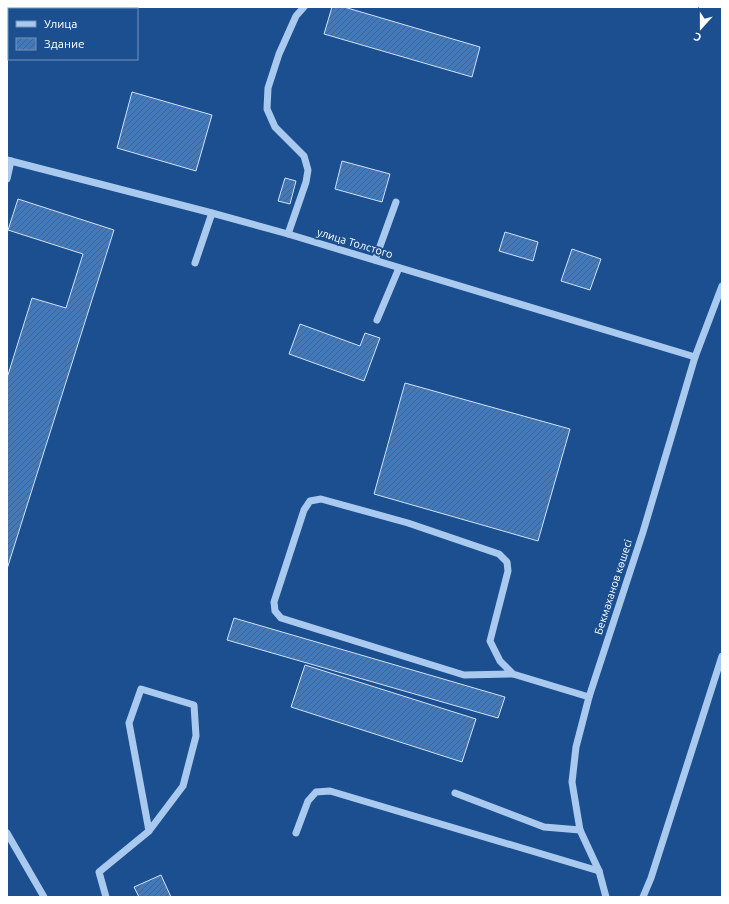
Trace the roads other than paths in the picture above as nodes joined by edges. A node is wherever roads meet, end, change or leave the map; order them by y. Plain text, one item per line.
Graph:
1 (304, 7) edge
2 (9, 161) edge
3 (7, 179) edge
4 (396, 202) dead end
5 (212, 213) junction
6 (288, 234) junction
7 (375, 260) junction
8 (195, 263) dead end
9 (399, 268) junction
10 (722, 286) edge
11 (377, 320) dead end
12 (695, 356) junction
13 (722, 656) edge
14 (513, 674) junction
15 (589, 697) junction
16 (454, 793) dead end
17 (580, 830) junction
18 (149, 831) junction
19 (296, 833) dead end
20 (7, 834) edge
21 (599, 871) junction
22 (44, 897) edge
23 (106, 897) edge
24 (606, 897) edge
25 (643, 897) edge

1 - 6 street
2 - 3 street
2 - 5 street, улица Толстого
4 - 7 street
5 - 6 street, улица Толстого
5 - 8 street
6 - 7 street, улица Толстого
7 - 9 street, улица Толстого
9 - 11 street
9 - 12 street, улица Толстого
10 - 12 street, Бекмаханов көшесі
12 - 15 street, Бекмаханов көшесі
13 - 25 street
14 - 14 street
14 - 15 street
15 - 17 street, Бекмаханов көшесі
16 - 17 street
17 - 21 street, Бекмаханов көшесі
18 - 18 street
18 - 23 street
19 - 21 street
20 - 22 street
21 - 24 street, Бекмаханов көшесі

